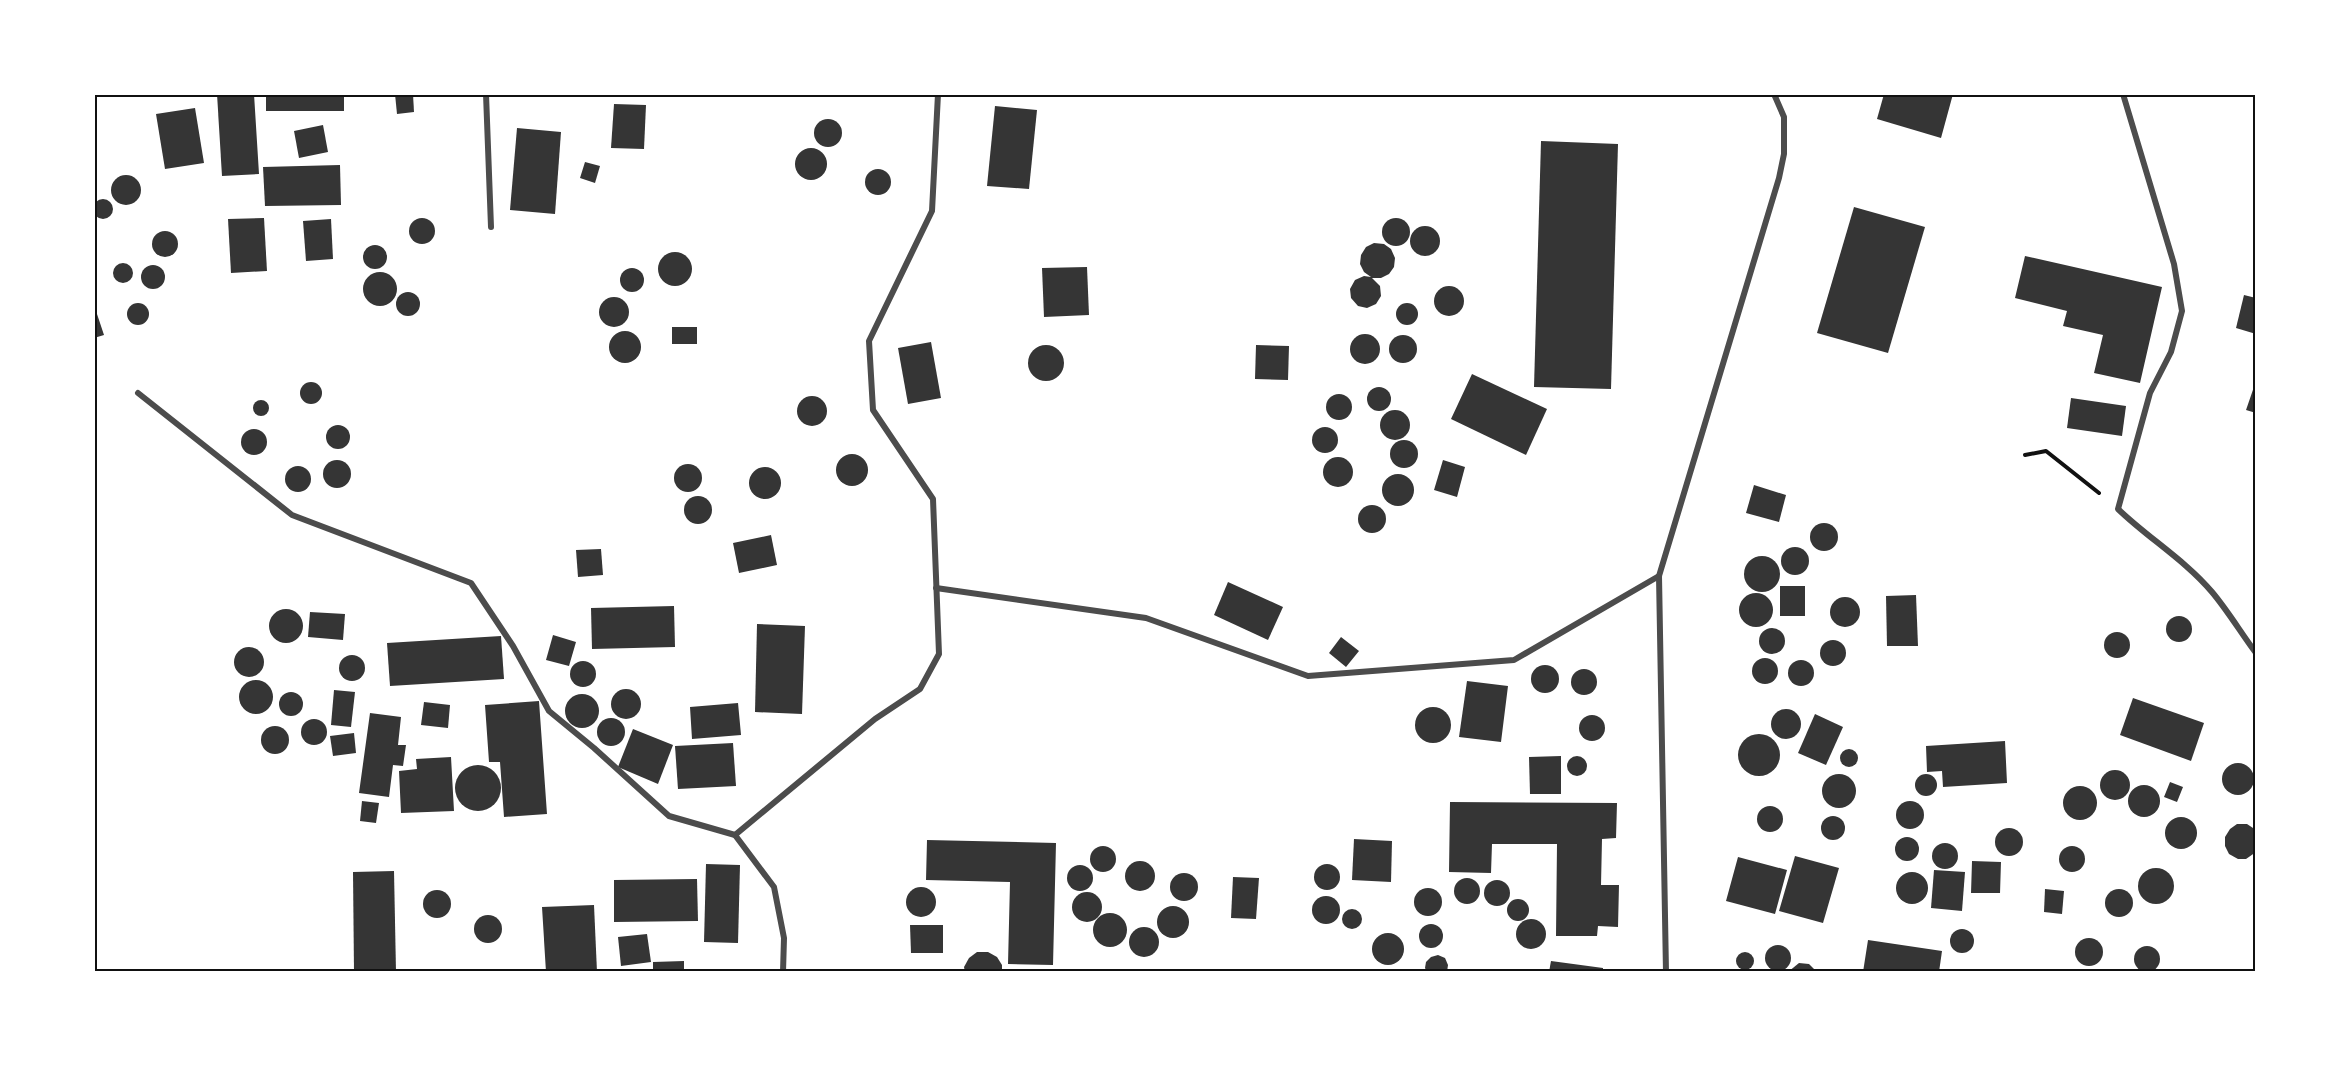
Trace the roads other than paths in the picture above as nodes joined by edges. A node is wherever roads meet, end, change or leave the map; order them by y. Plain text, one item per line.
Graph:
1 (486, 94) edge
2 (938, 94) edge
3 (1774, 94) edge
4 (2123, 94) edge
5 (491, 227) dead end
6 (138, 393) dead end
7 (1659, 576) junction
8 (936, 588) junction
9 (2256, 653) edge
10 (735, 835) junction
11 (783, 972) edge
12 (1666, 972) edge

1 - 5 street
2 - 8 street
3 - 7 street
4 - 9 street
6 - 10 street
7 - 8 street
7 - 12 street
8 - 10 street
10 - 11 street

